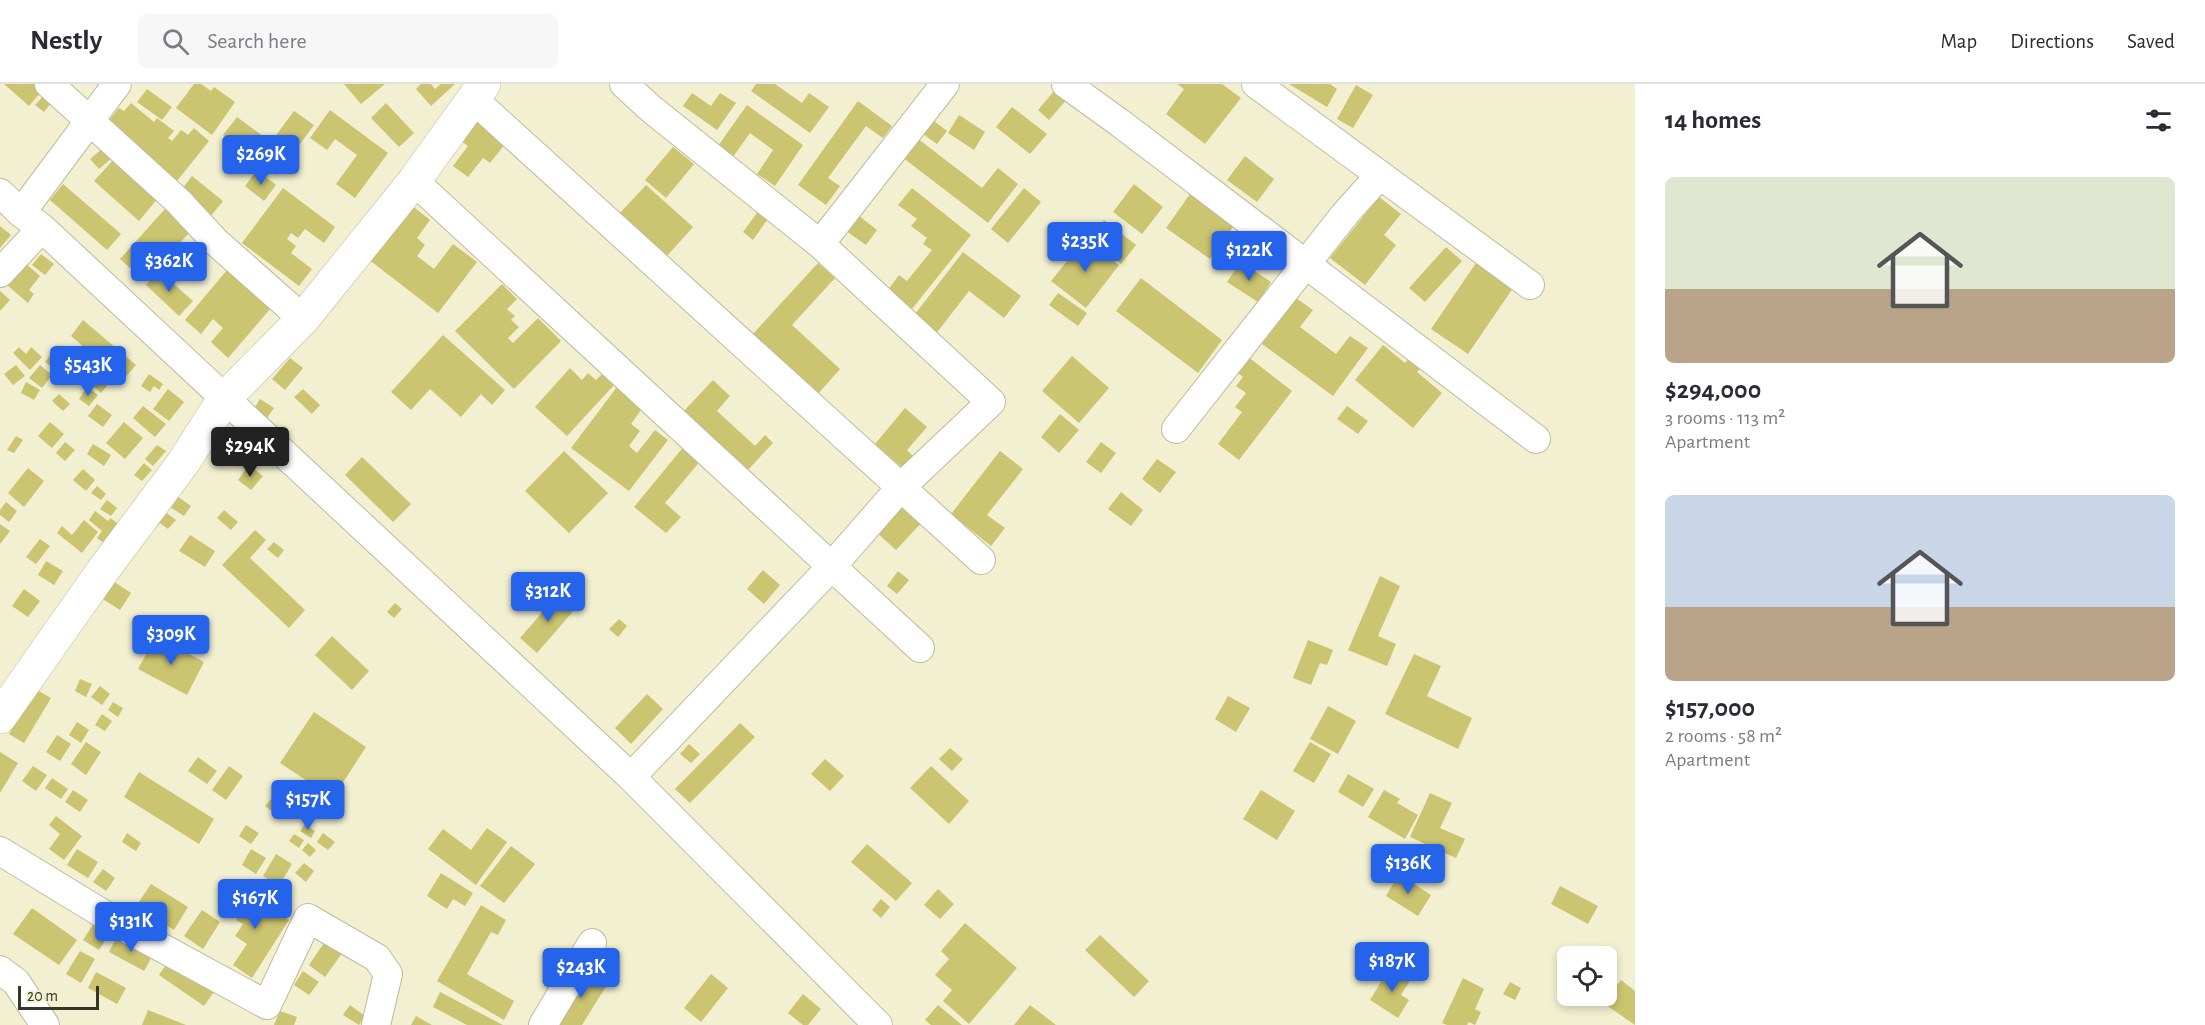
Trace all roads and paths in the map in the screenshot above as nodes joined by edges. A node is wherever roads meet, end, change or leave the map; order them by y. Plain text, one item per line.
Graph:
1 (49, 84) edge
2 (117, 84) edge
3 (624, 84) edge
4 (945, 84) edge
5 (1066, 84) edge
6 (1256, 84) edge
7 (478, 91) edge
8 (90, 122) junction
9 (1379, 176) junction
10 (414, 181) junction
11 (0, 193) edge
12 (31, 220) junction
13 (820, 244) junction
14 (1306, 264) junction
15 (0, 273) edge
16 (1530, 285) dead end
17 (303, 319) junction
18 (224, 399) junction
19 (1176, 429) dead end
20 (1536, 439) dead end
21 (901, 487) junction
22 (981, 560) dead end
23 (831, 566) junction
24 (920, 648) dead end
25 (0, 717) edge
26 (631, 777) junction
27 (0, 851) edge
28 (592, 943) dead end
29 (0, 970) edge
30 (264, 1015) edge
31 (45, 1025) edge
32 (376, 1025) edge
33 (543, 1025) edge
34 (878, 1025) edge

1 - 8 street
2 - 8 street
3 - 13 street
4 - 13 street
5 - 14 street
6 - 9 street
7 - 10 street
7 - 21 street
8 - 12 street
8 - 17 street
9 - 14 street
9 - 16 street
10 - 17 street
10 - 23 street
11 - 12 street
12 - 15 street
12 - 18 street
13 - 21 street
14 - 19 street
14 - 20 street
17 - 18 street
18 - 25 street
18 - 26 street
21 - 22 street
21 - 23 street
23 - 24 street
23 - 26 street
26 - 34 street
27 - 30 street
28 - 33 street
29 - 31 street
30 - 32 street

